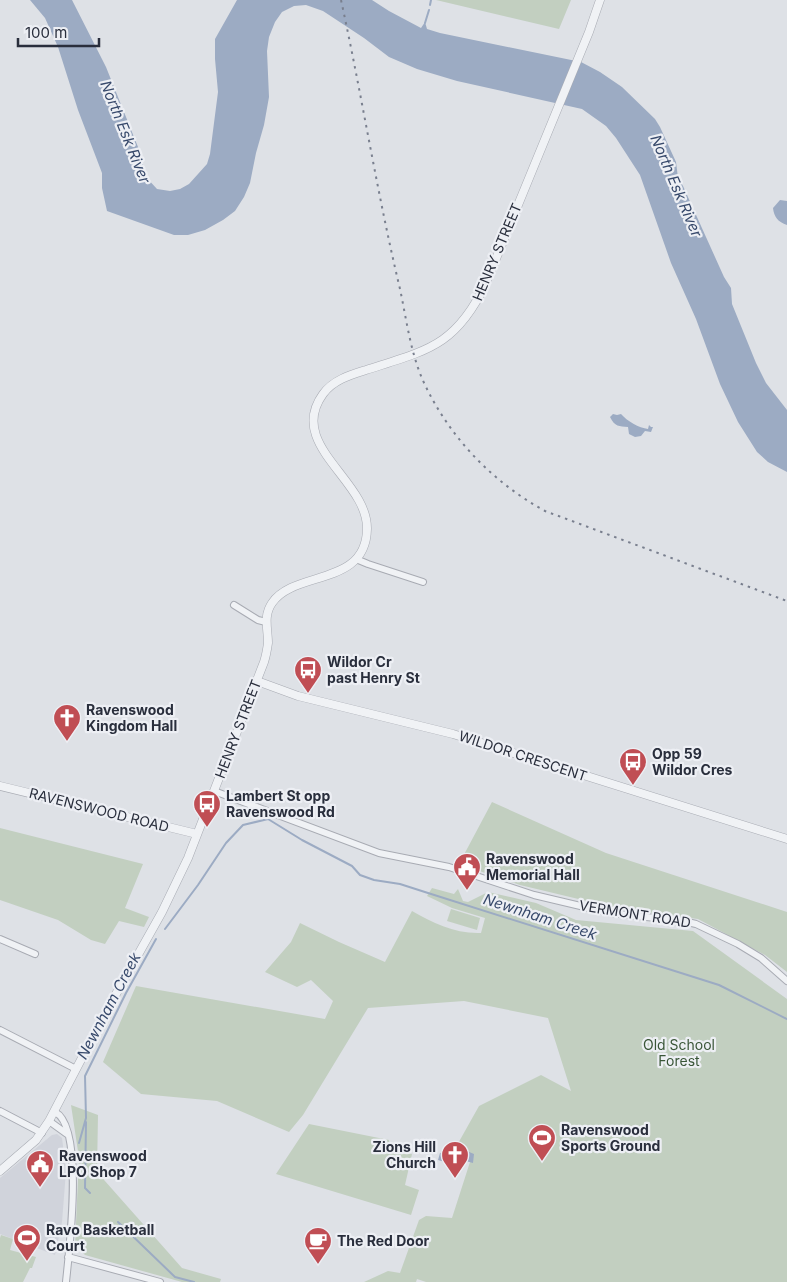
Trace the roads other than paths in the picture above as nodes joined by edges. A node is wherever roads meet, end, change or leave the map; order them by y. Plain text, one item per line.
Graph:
1 (600, 0) edge
2 (356, 559) junction
3 (423, 582) dead end
4 (234, 605) dead end
5 (266, 622) junction
6 (257, 681) junction
7 (0, 786) edge
8 (214, 790) junction
9 (198, 834) junction
10 (787, 839) edge
11 (0, 938) edge
12 (35, 954) dead end
13 (787, 981) edge
14 (0, 1030) edge
15 (76, 1069) junction
16 (0, 1111) edge
17 (55, 1112) junction
18 (49, 1122) junction
19 (42, 1133) junction
20 (67, 1134) junction
21 (0, 1171) edge
22 (68, 1258) junction
23 (66, 1282) edge
24 (160, 1282) edge

1 - 2 street, HENRY STREET
2 - 3 street
2 - 5 street, HENRY STREET
4 - 5 street
5 - 6 street, HENRY STREET
6 - 8 street, HENRY STREET
6 - 10 street, WILDOR CRESCENT
7 - 9 street, RAVENSWOOD ROAD
8 - 9 street, HENRY STREET
8 - 13 street, VERMONT ROAD
9 - 15 street, HENRY STREET
11 - 12 street
14 - 15 street
15 - 17 street, HENRY STREET
16 - 19 street
17 - 18 street, HENRY STREET
17 - 20 street
18 - 19 street, HENRY STREET
18 - 20 street
19 - 21 street, HENRY STREET
20 - 22 street
22 - 23 street
22 - 24 street

